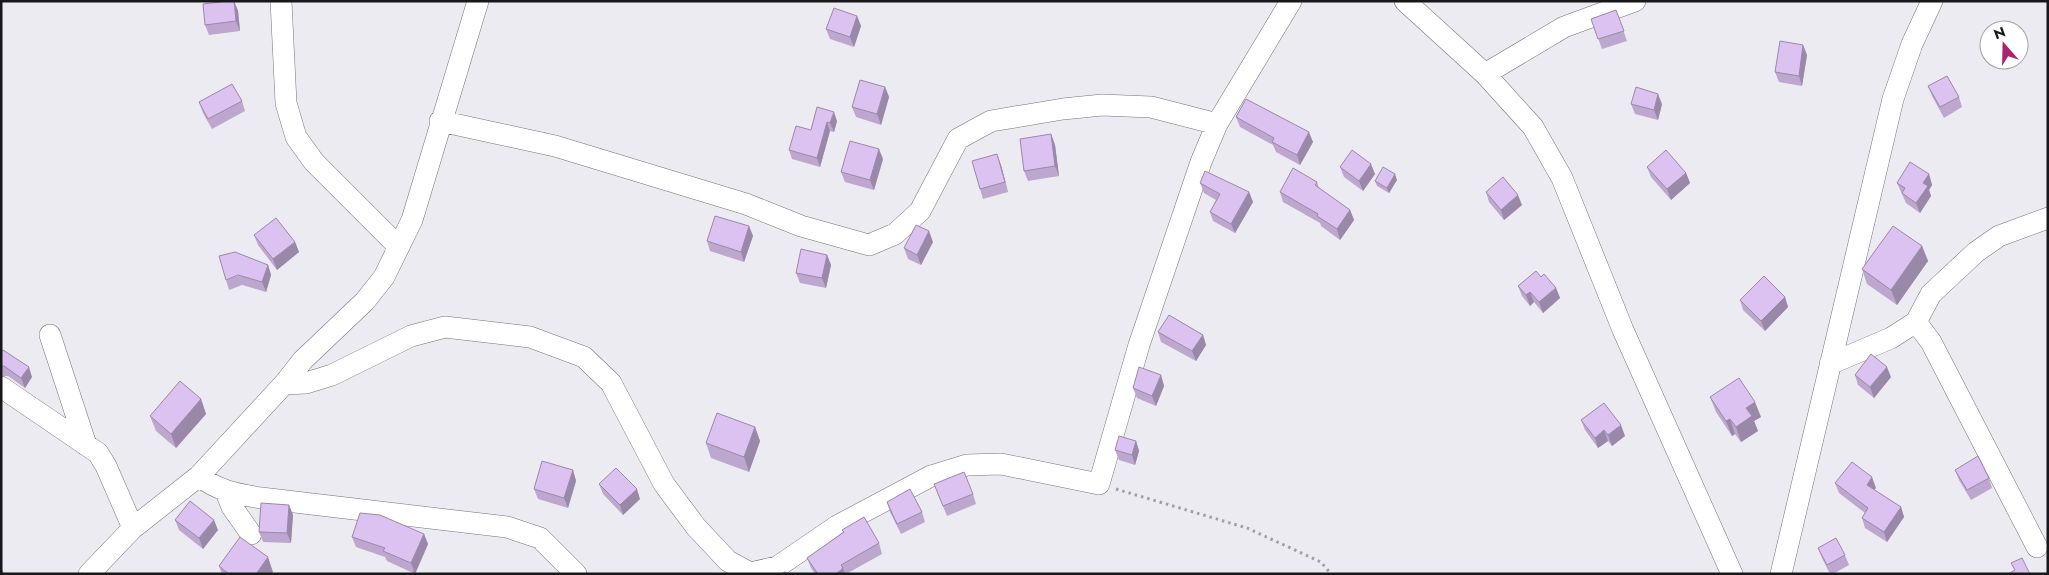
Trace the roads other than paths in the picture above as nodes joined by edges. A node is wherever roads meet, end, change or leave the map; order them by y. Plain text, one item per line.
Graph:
1 (281, 1) edge
2 (478, 1) edge
3 (1291, 1) edge
4 (1405, 1) edge
5 (1635, 1) edge
6 (1932, 1) edge
7 (1485, 74) junction
8 (440, 121) junction
9 (1217, 124) junction
10 (2048, 218) edge
11 (399, 247) junction
12 (1916, 322) junction
13 (50, 335) dead end
14 (1830, 364) junction
15 (284, 384) junction
16 (1, 387) edge
17 (86, 445) junction
18 (199, 476) junction
19 (226, 492) junction
20 (133, 528) junction
21 (251, 534) dead end
22 (2037, 547) dead end
23 (750, 573) edge
24 (90, 574) edge
25 (576, 574) edge
26 (1732, 574) edge
27 (1781, 574) edge

1 - 11 street
2 - 8 street
3 - 9 street
4 - 7 street
5 - 7 street
6 - 14 street
7 - 26 street
8 - 9 street
8 - 11 street
9 - 23 street
10 - 12 street
11 - 15 street
12 - 14 street
12 - 22 street
13 - 17 street
14 - 27 street
15 - 18 street
15 - 23 street
16 - 17 street
17 - 20 street
18 - 19 street
18 - 20 street
19 - 21 street
19 - 25 street
20 - 24 street

